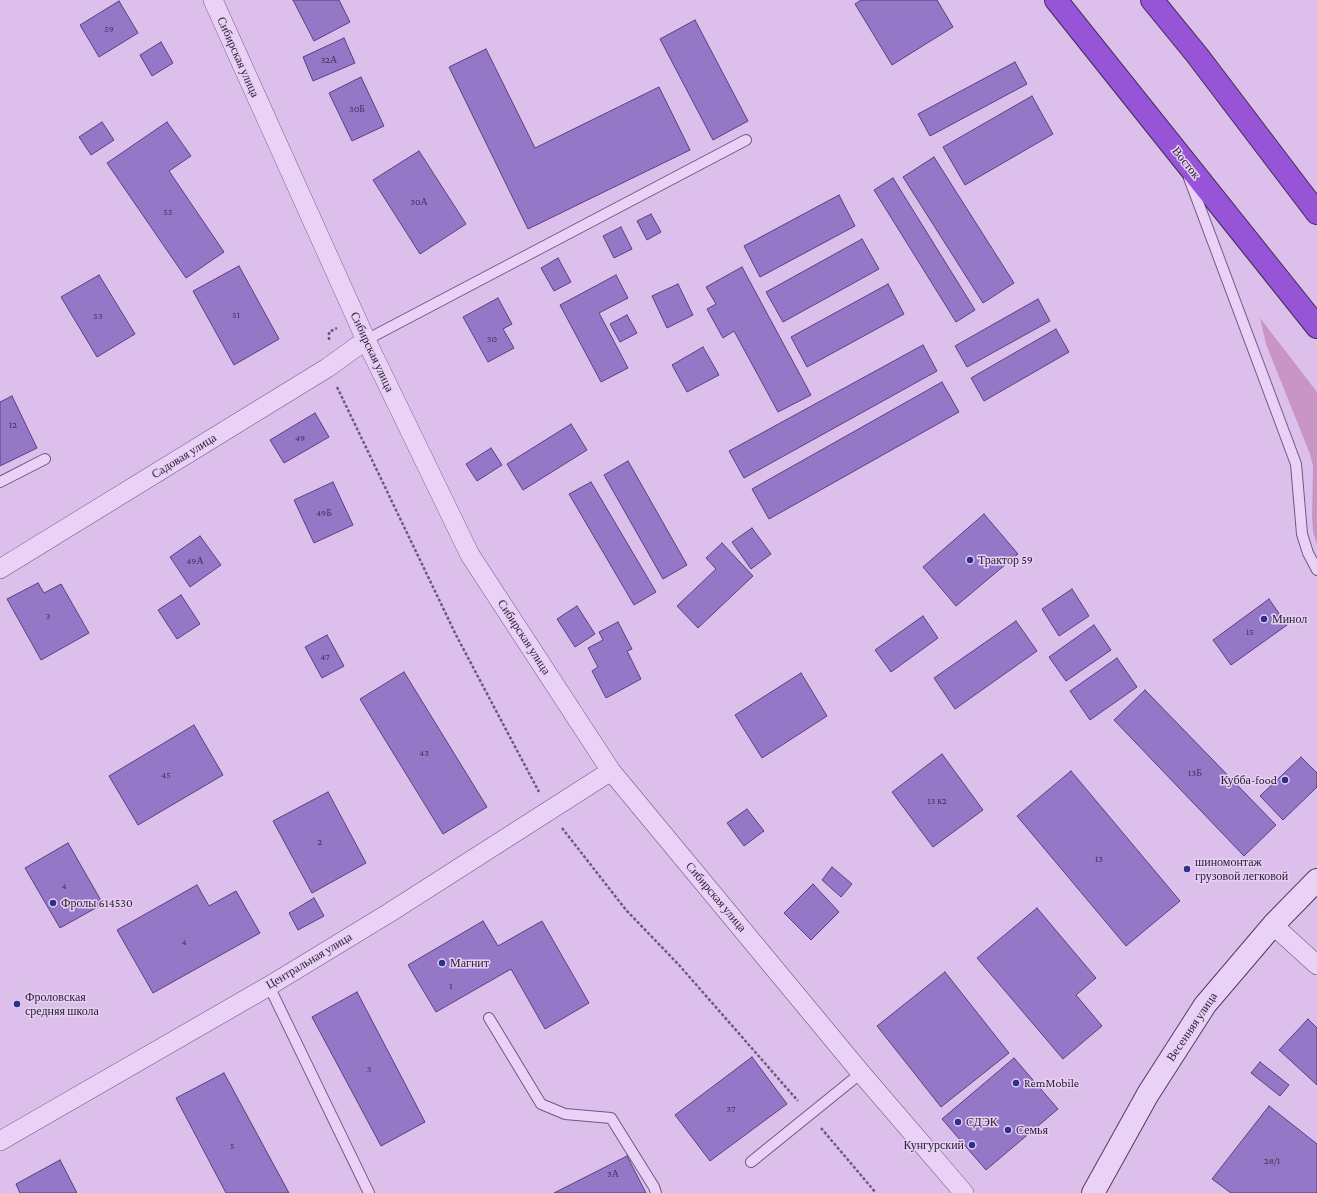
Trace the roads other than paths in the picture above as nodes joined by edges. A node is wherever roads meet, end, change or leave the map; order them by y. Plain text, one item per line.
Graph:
1 (213, 0) edge
2 (1056, 0) edge
3 (1152, 0) edge
4 (746, 140) dead end
5 (1182, 157) junction
6 (1317, 213) edge
7 (1317, 327) edge
8 (366, 340) junction
9 (45, 459) dead end
10 (0, 482) edge
11 (0, 569) edge
12 (1317, 570) edge
13 (611, 771) junction
14 (1317, 880) edge
15 (1273, 924) junction
16 (1317, 965) edge
17 (269, 986) junction
18 (489, 1018) dead end
19 (861, 1073) junction
20 (0, 1141) edge
21 (751, 1162) dead end
22 (369, 1193) edge
23 (656, 1193) edge
24 (964, 1193) edge
25 (1093, 1193) edge

1 - 8 street, Сибирская улица
2 - 5 highway, Восток
3 - 6 highway
4 - 8 lane
5 - 7 highway, Восток
5 - 12 lane
8 - 11 street, Садовая улица
8 - 13 street, Сибирская улица
9 - 10 lane
13 - 17 street, Центральная улица
13 - 19 street, Сибирская улица
14 - 15 street, Весенняя улица
15 - 16 street
15 - 25 street, Весенняя улица
17 - 20 street, Центральная улица
17 - 22 lane
18 - 23 lane
19 - 21 lane
19 - 24 street, Сибирская улица

